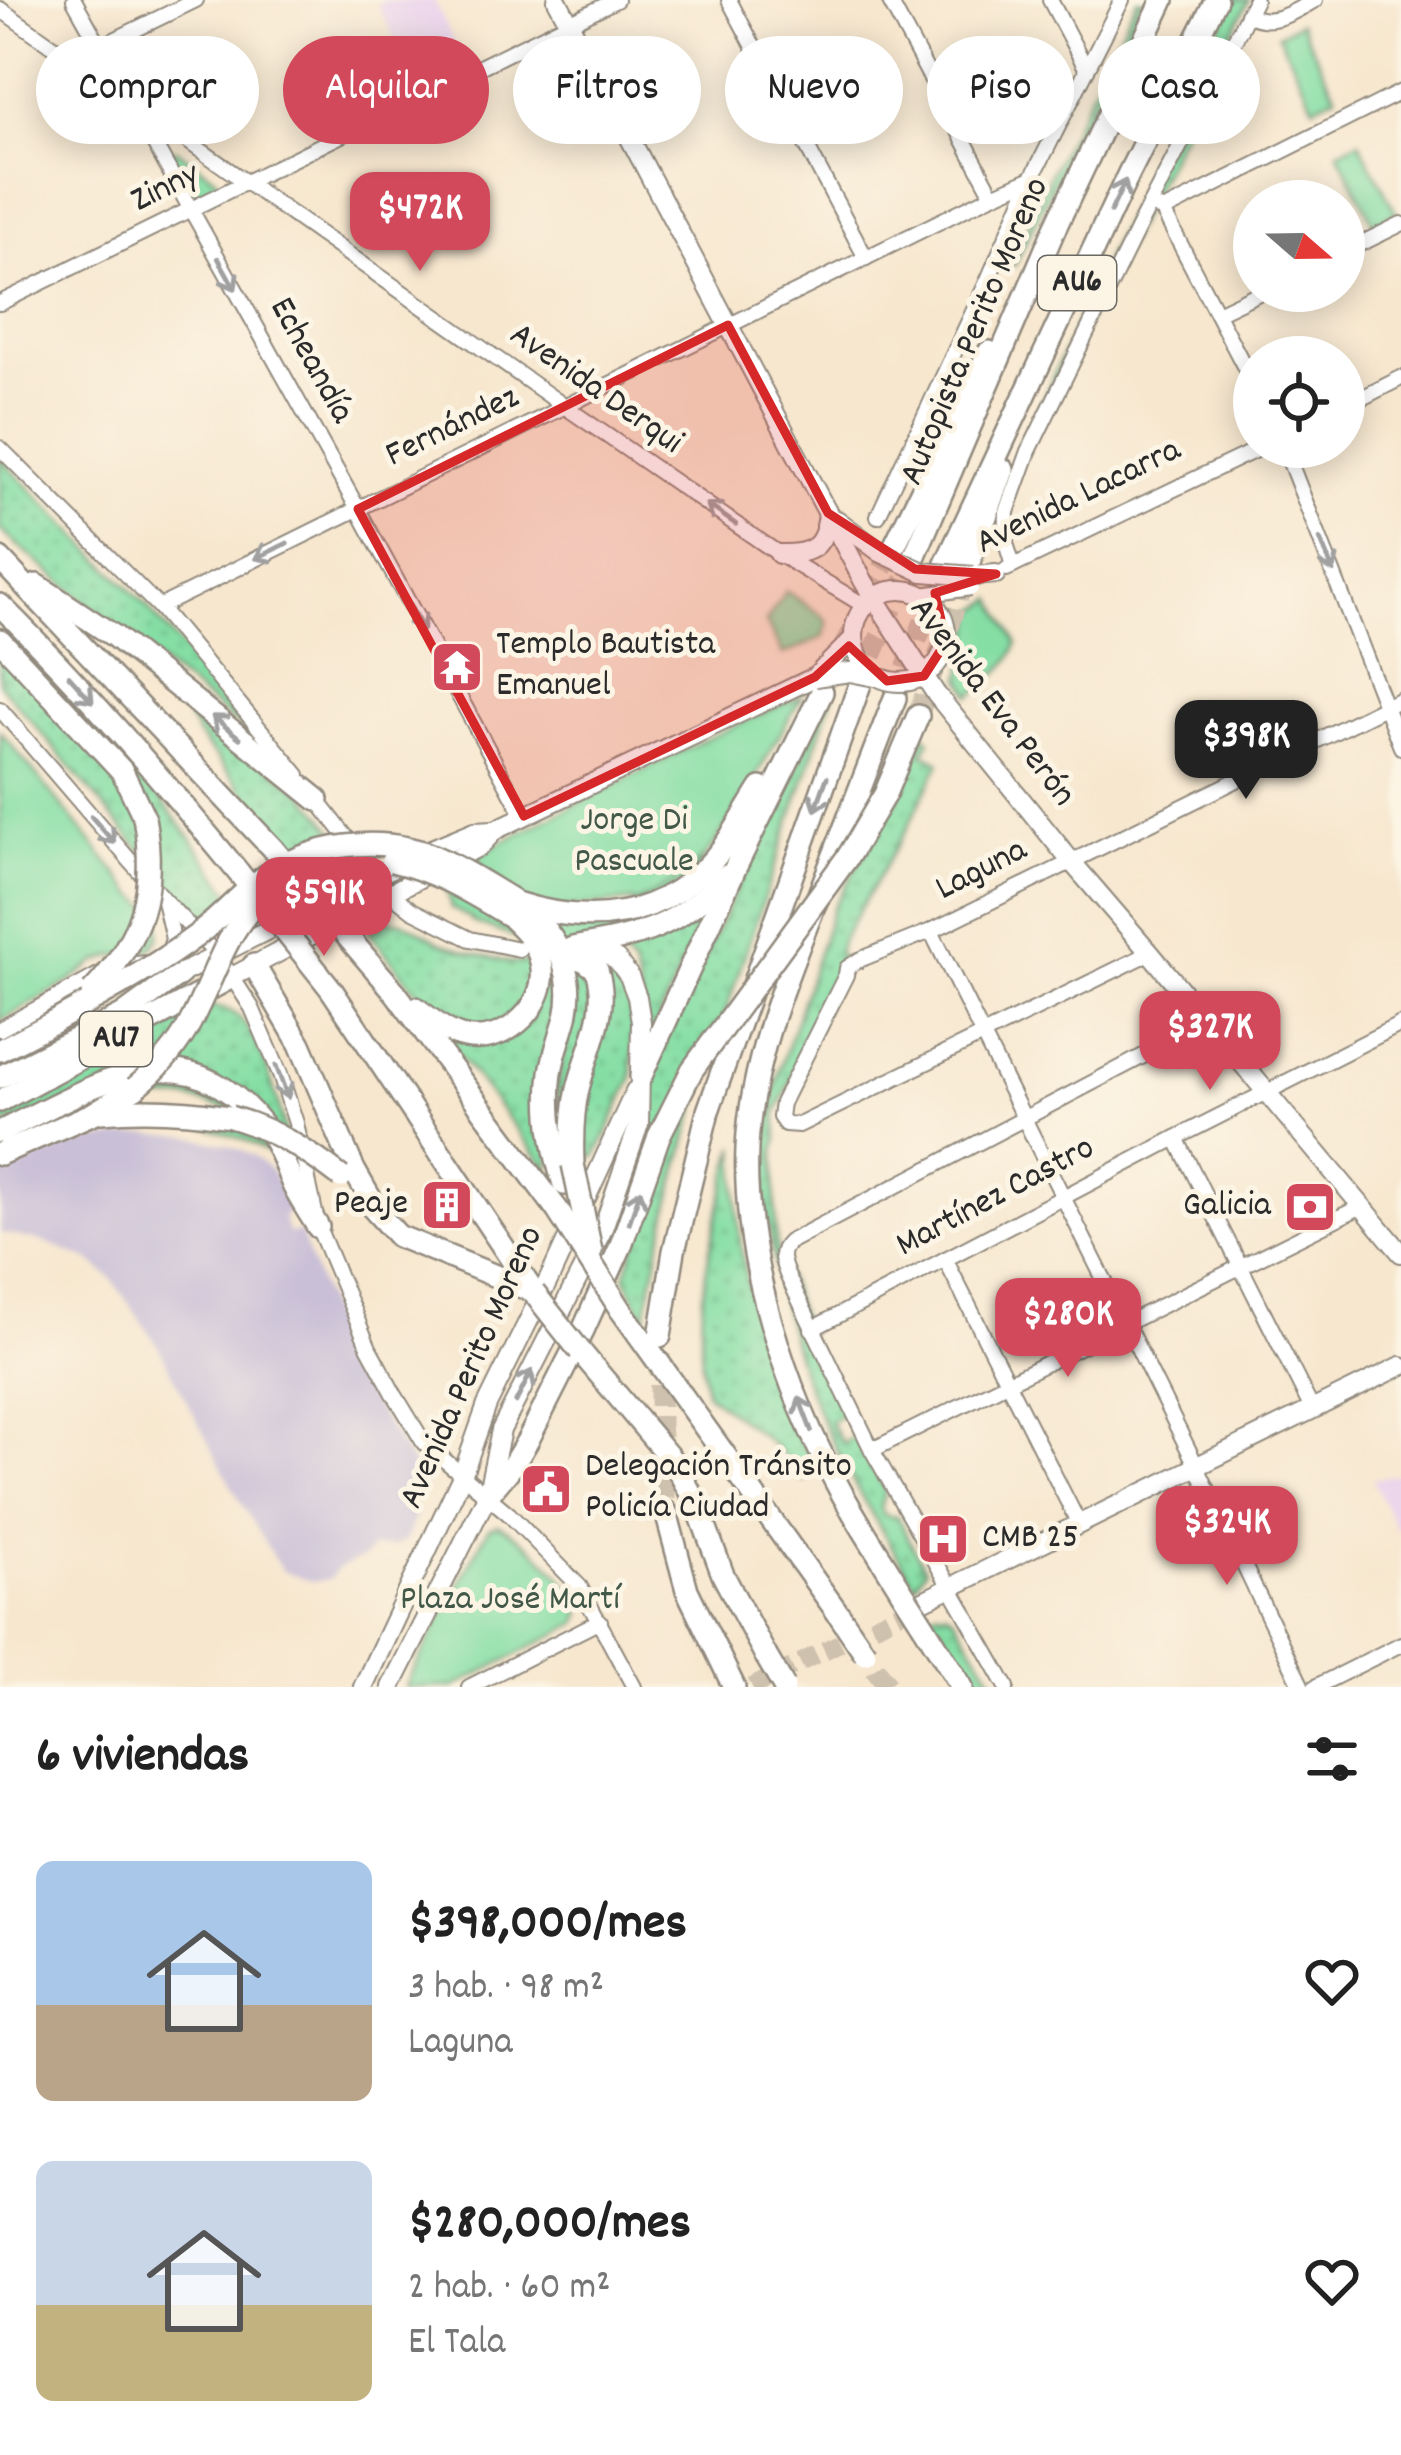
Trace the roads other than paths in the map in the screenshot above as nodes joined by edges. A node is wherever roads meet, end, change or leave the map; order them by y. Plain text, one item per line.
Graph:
1 (74, 0) edge
2 (196, 0) edge
3 (557, 0) edge
4 (616, 0) edge
5 (729, 0) edge
6 (889, 0) edge
7 (1050, 0) edge
8 (1122, 0) edge
9 (1163, 0) edge
10 (1216, 0) edge
11 (1316, 0) edge
12 (1251, 7) edge
13 (0, 9) edge
14 (569, 23) junction
15 (39, 36) edge
16 (94, 36) edge
17 (122, 36) edge
18 (1087, 70) junction
19 (1401, 92) edge
20 (154, 144) edge
21 (192, 144) edge
22 (1032, 178) junction
23 (247, 183) junction
24 (993, 195) junction
25 (1157, 208) junction
26 (191, 210) junction
27 (1401, 224) edge
28 (1054, 230) junction
29 (1365, 242) edge
30 (866, 258) junction
31 (0, 303) edge
32 (1233, 306) edge
33 (1217, 314) junction
34 (728, 325) junction
35 (1233, 345) edge
36 (1036, 372) junction
37 (1401, 378) edge
38 (1365, 396) edge
39 (564, 406) junction
40 (0, 448) edge
41 (1233, 461) edge
42 (1293, 468) edge
43 (358, 508) junction
44 (828, 513) junction
45 (878, 516) dead end
46 (886, 551) junction
47 (779, 554) junction
48 (913, 560) tunnel mouth
49 (3, 562) edge
50 (944, 568) tunnel mouth
51 (1004, 570) junction
52 (971, 576) junction
53 (922, 595) junction
54 (865, 597) junction
55 (0, 605) edge
56 (159, 607) junction
57 (854, 638) junction
58 (0, 640) edge
59 (923, 676) junction
60 (869, 680) junction
61 (818, 684) junction
62 (895, 698) tunnel mouth
63 (1394, 703) edge
64 (0, 709) edge
65 (918, 716) tunnel mouth
66 (800, 733) junction
67 (1401, 747) edge
68 (318, 800) junction
69 (524, 816) junction
70 (495, 830) junction
71 (1070, 860) junction
72 (739, 862) junction
73 (376, 875) junction
74 (390, 893) junction
75 (163, 898) junction
76 (513, 907) junction
77 (931, 931) junction
78 (519, 949) dead end
79 (573, 951) junction
80 (1150, 953) junction
81 (168, 954) junction
82 (218, 955) junction
83 (254, 965) junction
84 (180, 974) junction
85 (232, 977) junction
86 (395, 992) junction
87 (54, 1022) junction
88 (1208, 1022) junction
89 (1401, 1024) edge
90 (0, 1029) edge
91 (982, 1035) junction
92 (0, 1050) edge
93 (641, 1076) junction
94 (0, 1077) edge
95 (1266, 1092) junction
96 (0, 1101) edge
97 (100, 1109) junction
98 (1024, 1119) junction
99 (0, 1132) edge
100 (1176, 1138) junction
101 (0, 1154) edge
102 (568, 1174) junction
103 (1063, 1197) junction
104 (1362, 1206) junction
105 (379, 1214) junction
106 (318, 1227) junction
107 (1401, 1253) edge
108 (945, 1259) junction
109 (1242, 1266) junction
110 (596, 1269) junction
111 (533, 1292) junction
112 (1125, 1323) junction
113 (812, 1329) junction
114 (660, 1336) tunnel mouth
115 (1401, 1366) edge
116 (1007, 1382) junction
117 (1312, 1409) junction
118 (872, 1450) junction
119 (1197, 1467) junction
120 (462, 1476) junction
121 (487, 1496) junction
122 (666, 1512) tunnel mouth
123 (1079, 1524) junction
124 (949, 1588) junction
125 (923, 1601) tunnel mouth
126 (599, 1621) junction
127 (1401, 1644) edge
128 (870, 1660) tunnel mouth
129 (732, 1683) edge
130 (363, 1687) edge
131 (391, 1687) edge
132 (469, 1687) edge
133 (634, 1687) edge
134 (784, 1687) edge
135 (962, 1687) edge
136 (1007, 1687) edge
137 (1302, 1687) edge
138 (1315, 1687) edge

1 - 16 street, Echeandía
2 - 17 street
3 - 14 main road, Avenida Eva Perón
4 - 14 street, Zinny
5 - 30 street
6 - 24 street
7 - 18 street
8 - 18 street
9 - 28 highway, Autopista Perito Moreno / AU6
36 -> 10 highway, Autopista Perito Moreno / AU6
11 - 12 street
12 - 25 street
13 - 15 street, Avenida Derqui
14 - 23 street, Zinny
14 - 34 main road, Avenida Eva Perón
18 - 22 street
19 - 25 street
20 - 26 street, Echeandía
21 - 23 street, Avenida Derqui
22 - 24 street, Fernández
22 - 45 street
23 - 26 street, Zinny
23 - 39 street, Avenida Derqui
24 - 30 street, Fernández
25 - 33 street
25 - 51 street
26 - 31 street, Zinny
26 -> 43 street, Echeandía
27 - 29 street
28 - 46 highway
28 - 48 highway, Autopista Perito Moreno / AU6
30 - 34 street, Fernández
32 - 33 street
33 - 35 street
34 - 39 street, Fernández
34 - 44 main road, Avenida Eva Perón
36 - 50 highway, Autopista Perito Moreno / AU6
36 - 52 highway
37 - 38 street
39 - 43 street, Fernández
47 -> 39 street, Avenida Derqui
40 - 56 street
41 - 51 street, Avenida Lacarra
42 -> 63 street
43 -> 56 street, Fernández
43 -> 69 street, Echeandía
44 - 46 main road
44 - 47 main road
44 - 54 main road, Avenida Eva Perón
46 - 52 main road, bridge
47 - 54 street, Avenida Derqui
68 -> 49 highway
49 - 86 highway, bridge
51 - 52 main road
52 - 53 street, Avenida Lacarra, bridge
53 - 54 main road, bridge
53 - 59 main road, bridge
54 - 57 main road, bridge
54 - 59 main road, Avenida Eva Perón, bridge
55 -> 111 highway, bridge
56 - 68 street
57 - 60 main road, bridge
57 - 61 main road, bridge
58 - 87 highway, bridge
59 - 60 main road, bridge
59 - 71 main road, Avenida Eva Perón, bridge
60 - 61 main road, bridge
60 -> 114 highway
61 - 66 highway
61 - 69 main road
135 -> 62 highway, bridge
63 - 67 street
63 - 71 street, Laguna
64 -> 75 street
121 -> 65 highway, bridge
66 - 72 highway
66 - 76 highway
68 - 73 street
69 - 70 main road
70 - 73 main road
70 - 74 main road
71 - 77 street, Laguna
71 - 80 main road, Avenida Eva Perón
72 - 79 highway
72 - 93 highway
73 - 74 street
73 - 82 main road
74 - 78 street
74 - 83 main road
75 - 81 street
75 - 82 street
76 - 86 highway
76 - 87 highway, bridge
76 - 97 highway, bridge
76 - 102 highway
77 - 91 street
77 - 91 street, Laguna
79 - 93 main road, Avenida Perito Moreno
79 - 102 highway
80 - 88 main road, Avenida Eva Perón
80 - 91 street
81 - 84 street
81 - 90 street
82 - 84 main road
82 - 85 street
83 - 85 main road
83 - 105 highway
84 - 94 highway, AU7
85 - 96 highway, AU7
85 -> 106 street
86 - 110 highway, bridge
87 - 92 highway
88 - 95 main road, Avenida Eva Perón
88 - 98 street
89 - 95 street, Martínez Castro
91 - 98 street
93 - 120 main road, Avenida Perito Moreno
121 -> 93 main road, Avenida Perito Moreno
95 - 100 street, Martínez Castro
95 - 104 main road, Avenida Eva Perón
97 - 101 highway
97 - 105 highway, bridge
98 - 103 street
98 - 113 street
99 - 106 highway
100 - 103 street, Martínez Castro
100 - 109 street
102 - 110 highway, bridge
103 - 108 street, Martínez Castro
103 - 112 street
104 - 107 main road, Avenida Eva Perón
104 - 109 street
105 - 111 highway
106 - 120 street
108 - 113 street, Martínez Castro
108 - 116 street
109 - 112 street
109 - 117 street
110 - 128 highway, bridge
111 - 134 highway, bridge
112 - 116 street
112 - 119 street
113 - 118 street
115 - 117 main road
116 - 118 street
116 - 123 street
117 - 119 main road
118 - 124 street
119 - 123 main road
119 - 137 street
120 - 121 street
120 - 130 main road, Avenida Perito Moreno
121 - 126 street
121 - 131 main road, Avenida Perito Moreno
122 - 129 highway
123 - 124 main road
124 - 125 main road
124 - 136 street
126 - 132 street
126 - 133 street
127 - 138 street

